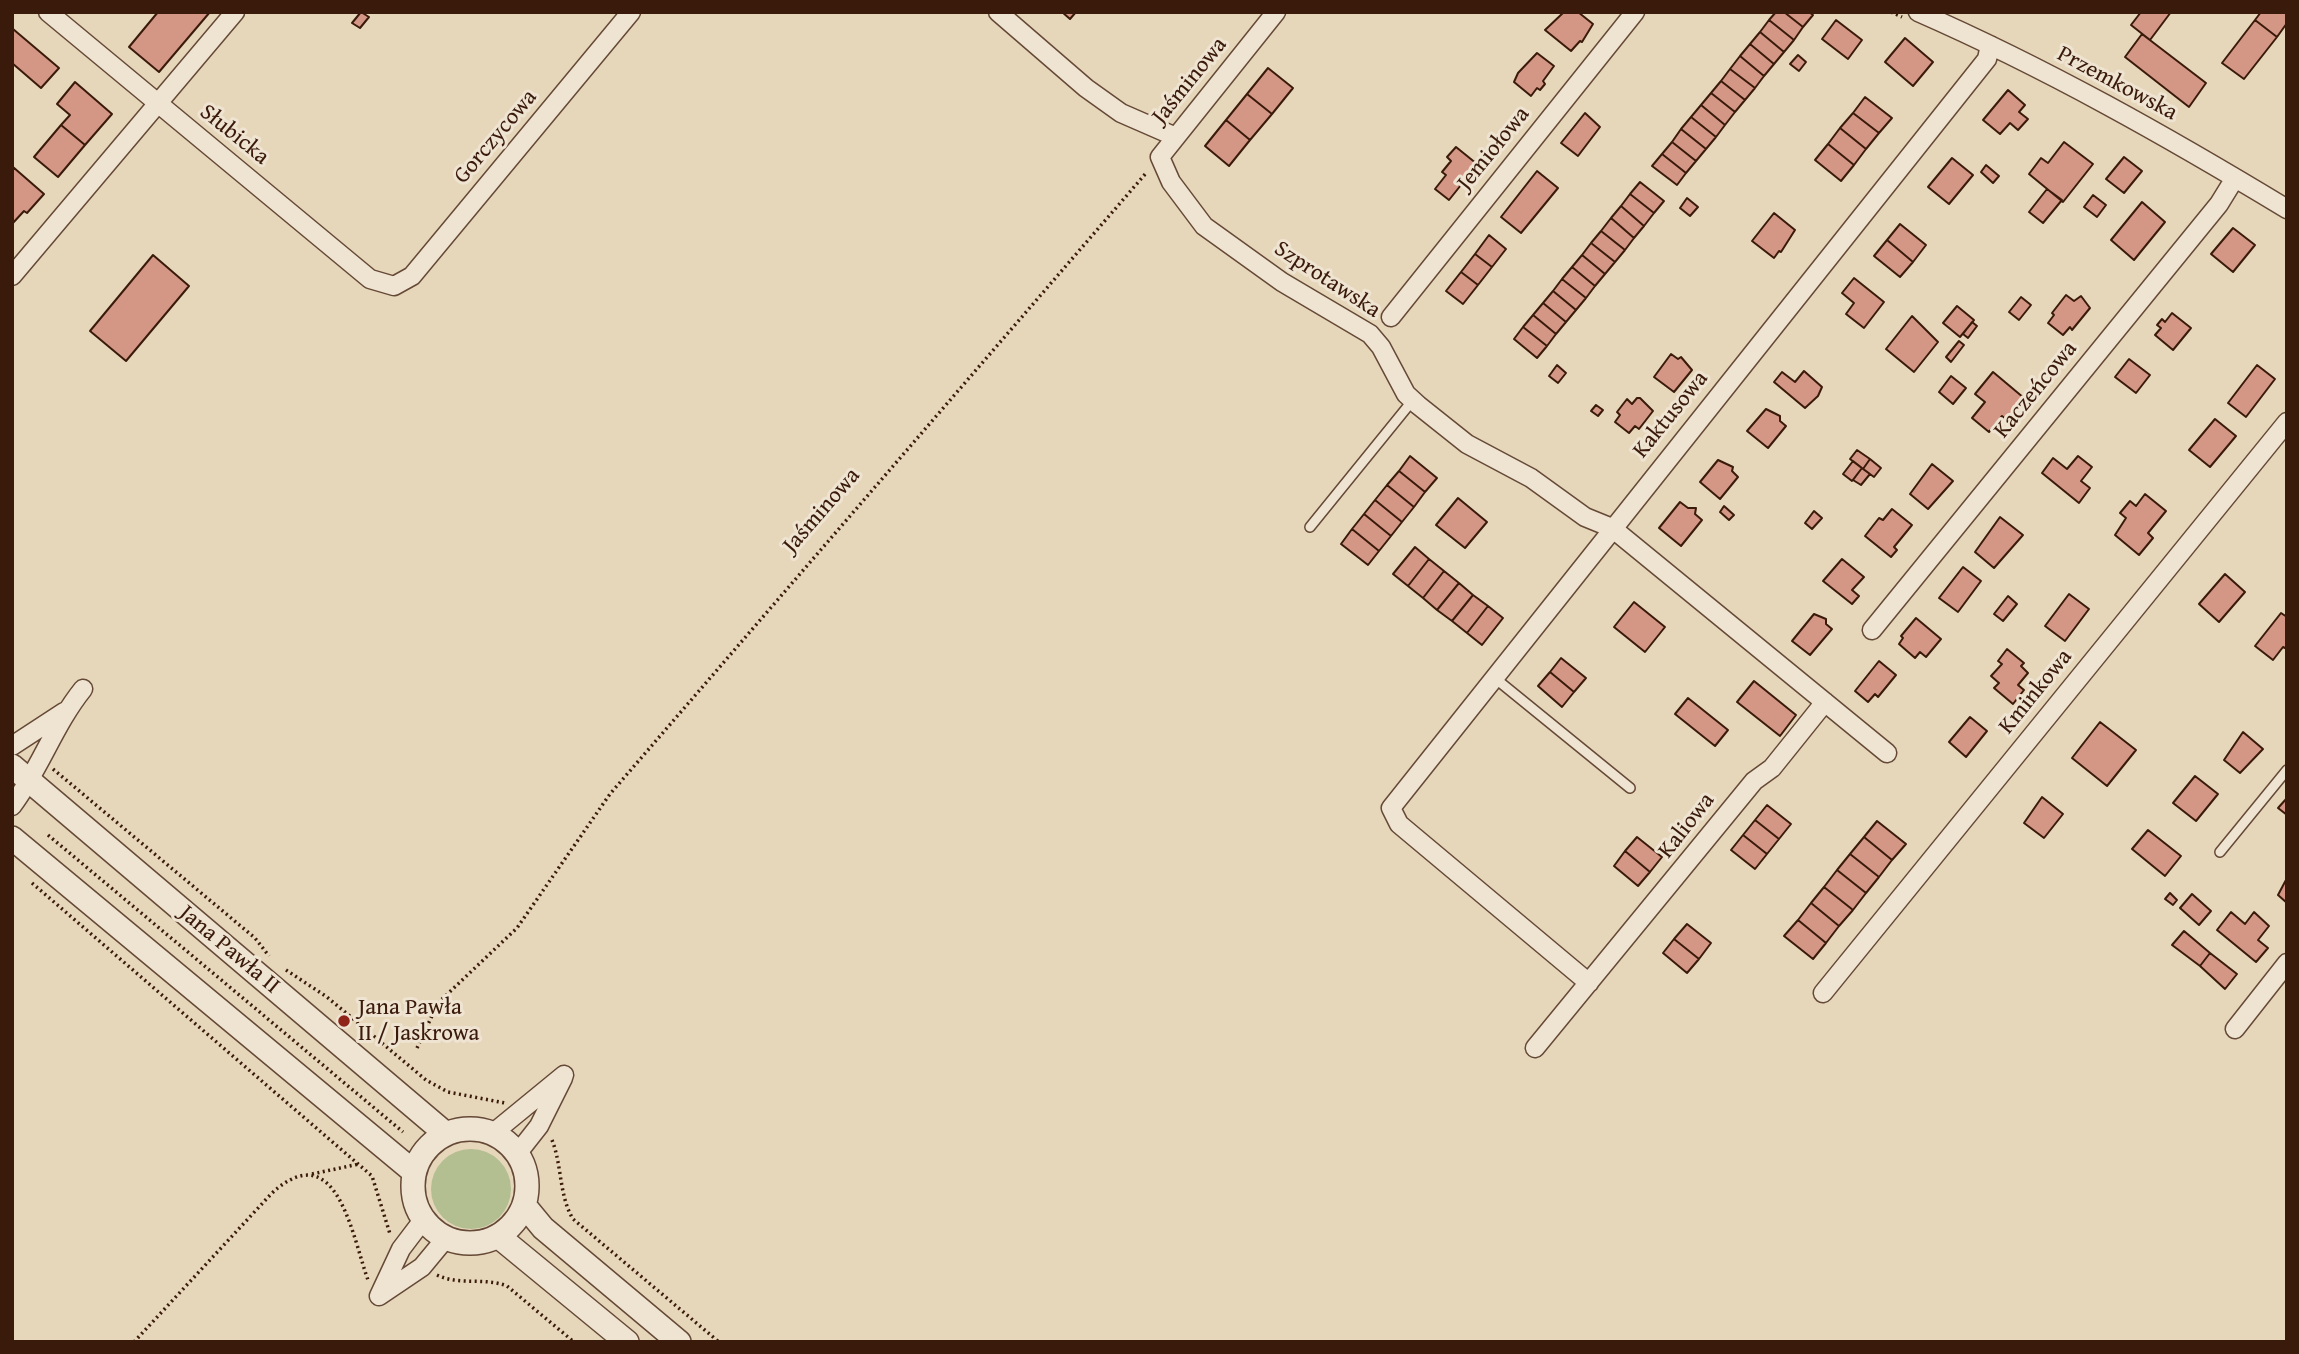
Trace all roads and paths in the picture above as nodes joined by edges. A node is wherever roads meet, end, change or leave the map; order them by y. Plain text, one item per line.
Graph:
1 (48, 12) edge
2 (235, 12) edge
3 (631, 12) edge
4 (998, 12) edge
5 (1276, 12) edge
6 (1635, 12) edge
7 (1918, 12) edge
8 (1990, 45) junction
9 (157, 104) junction
10 (1176, 137) junction
11 (1160, 157) junction
12 (2235, 177) junction
13 (2287, 209) edge
14 (12, 276) edge
15 (394, 286) joint
16 (1391, 317) dead end
17 (1413, 400) junction
18 (2287, 422) edge
19 (1310, 527) dead end
20 (1612, 528) junction
21 (1872, 630) dead end
22 (1496, 679) junction
23 (83, 689) dead end
24 (1825, 702) junction
25 (64, 712) junction
26 (12, 746) edge
27 (1886, 753) dead end
28 (43, 761) junction
29 (12, 766) edge
30 (2287, 770) edge
31 (31, 781) junction
32 (1630, 788) dead end
33 (82, 794) junction
34 (12, 806) edge
35 (68, 812) junction
36 (48, 835) junction
37 (12, 838) edge
38 (2220, 852) dead end
39 (32, 854) junction
40 (28, 880) dead end
41 (274, 961) dead end
42 (2287, 963) edge
43 (283, 968) dead end
44 (1589, 983) junction
45 (1823, 993) dead end
46 (2235, 1029) dead end
47 (417, 1048) dead end
48 (1535, 1048) dead end
49 (519, 1110) junction
50 (539, 1126) junction
51 (403, 1132) dead end
52 (446, 1134) junction
53 (492, 1134) junction
54 (517, 1154) junction
55 (359, 1164) junction
56 (414, 1172) junction
57 (309, 1175) junction
58 (524, 1205) junction
59 (423, 1220) junction
60 (498, 1236) junction
61 (446, 1238) junction
62 (401, 1249) junction
63 (422, 1267) junction
64 (379, 1296) junction
65 (134, 1342) edge
66 (574, 1342) edge
67 (627, 1342) edge
68 (679, 1342) edge
69 (719, 1342) edge

1 - 9 street, Słubicka
2 - 9 street
3 - 15 street, Gorczycowa
4 - 10 street
5 - 10 street, Jaśminowa
6 - 16 street, Jemiołowa
7 - 8 street, Przemkowska
8 - 12 street, Przemkowska
8 - 20 street, Kaktusowa
9 - 14 street
9 - 15 street, Słubicka
10 - 11 street, Jaśminowa
11 - 17 street, Szprotawska
11 - 47 path, Jaśminowa
12 - 13 street, Przemkowska
12 - 21 street, Kaczeńcowa
17 - 19 lane
17 - 20 street, Szprotawska
18 - 45 street, Kminkowa
20 - 22 street, Kaktusowa
20 - 24 street, Szprotawska
22 - 32 lane
22 - 44 street, Kaktusowa
23 - 25 street
24 - 27 street, Szprotawska
24 - 44 street, Kaliowa
25 - 26 street
25 - 28 street
28 - 31 street
28 - 33 path
29 - 31 street, Jana Pawła II
30 - 38 lane
31 - 34 street
31 - 35 street, Jana Pawła II
33 - 35 path
33 - 41 path
35 - 36 path
35 - 52 street, Jana Pawła II
36 - 39 path
36 - 51 path
37 - 39 street
39 - 56 street
40 - 55 path
42 - 46 street
43 - 49 path
44 - 48 street, Kaliowa
49 - 50 street
49 - 53 street
50 - 54 street
50 - 69 path
52 - 53 street
52 - 56 street
53 - 54 street
54 - 58 street
55 - 57 path
55 - 62 path
56 - 59 street
57 - 64 path
57 - 65 path
58 - 60 street
58 - 68 street
59 - 61 street
59 - 62 street
60 - 61 street
60 - 67 street
61 - 63 street
62 - 64 street
63 - 64 street
63 - 66 path

